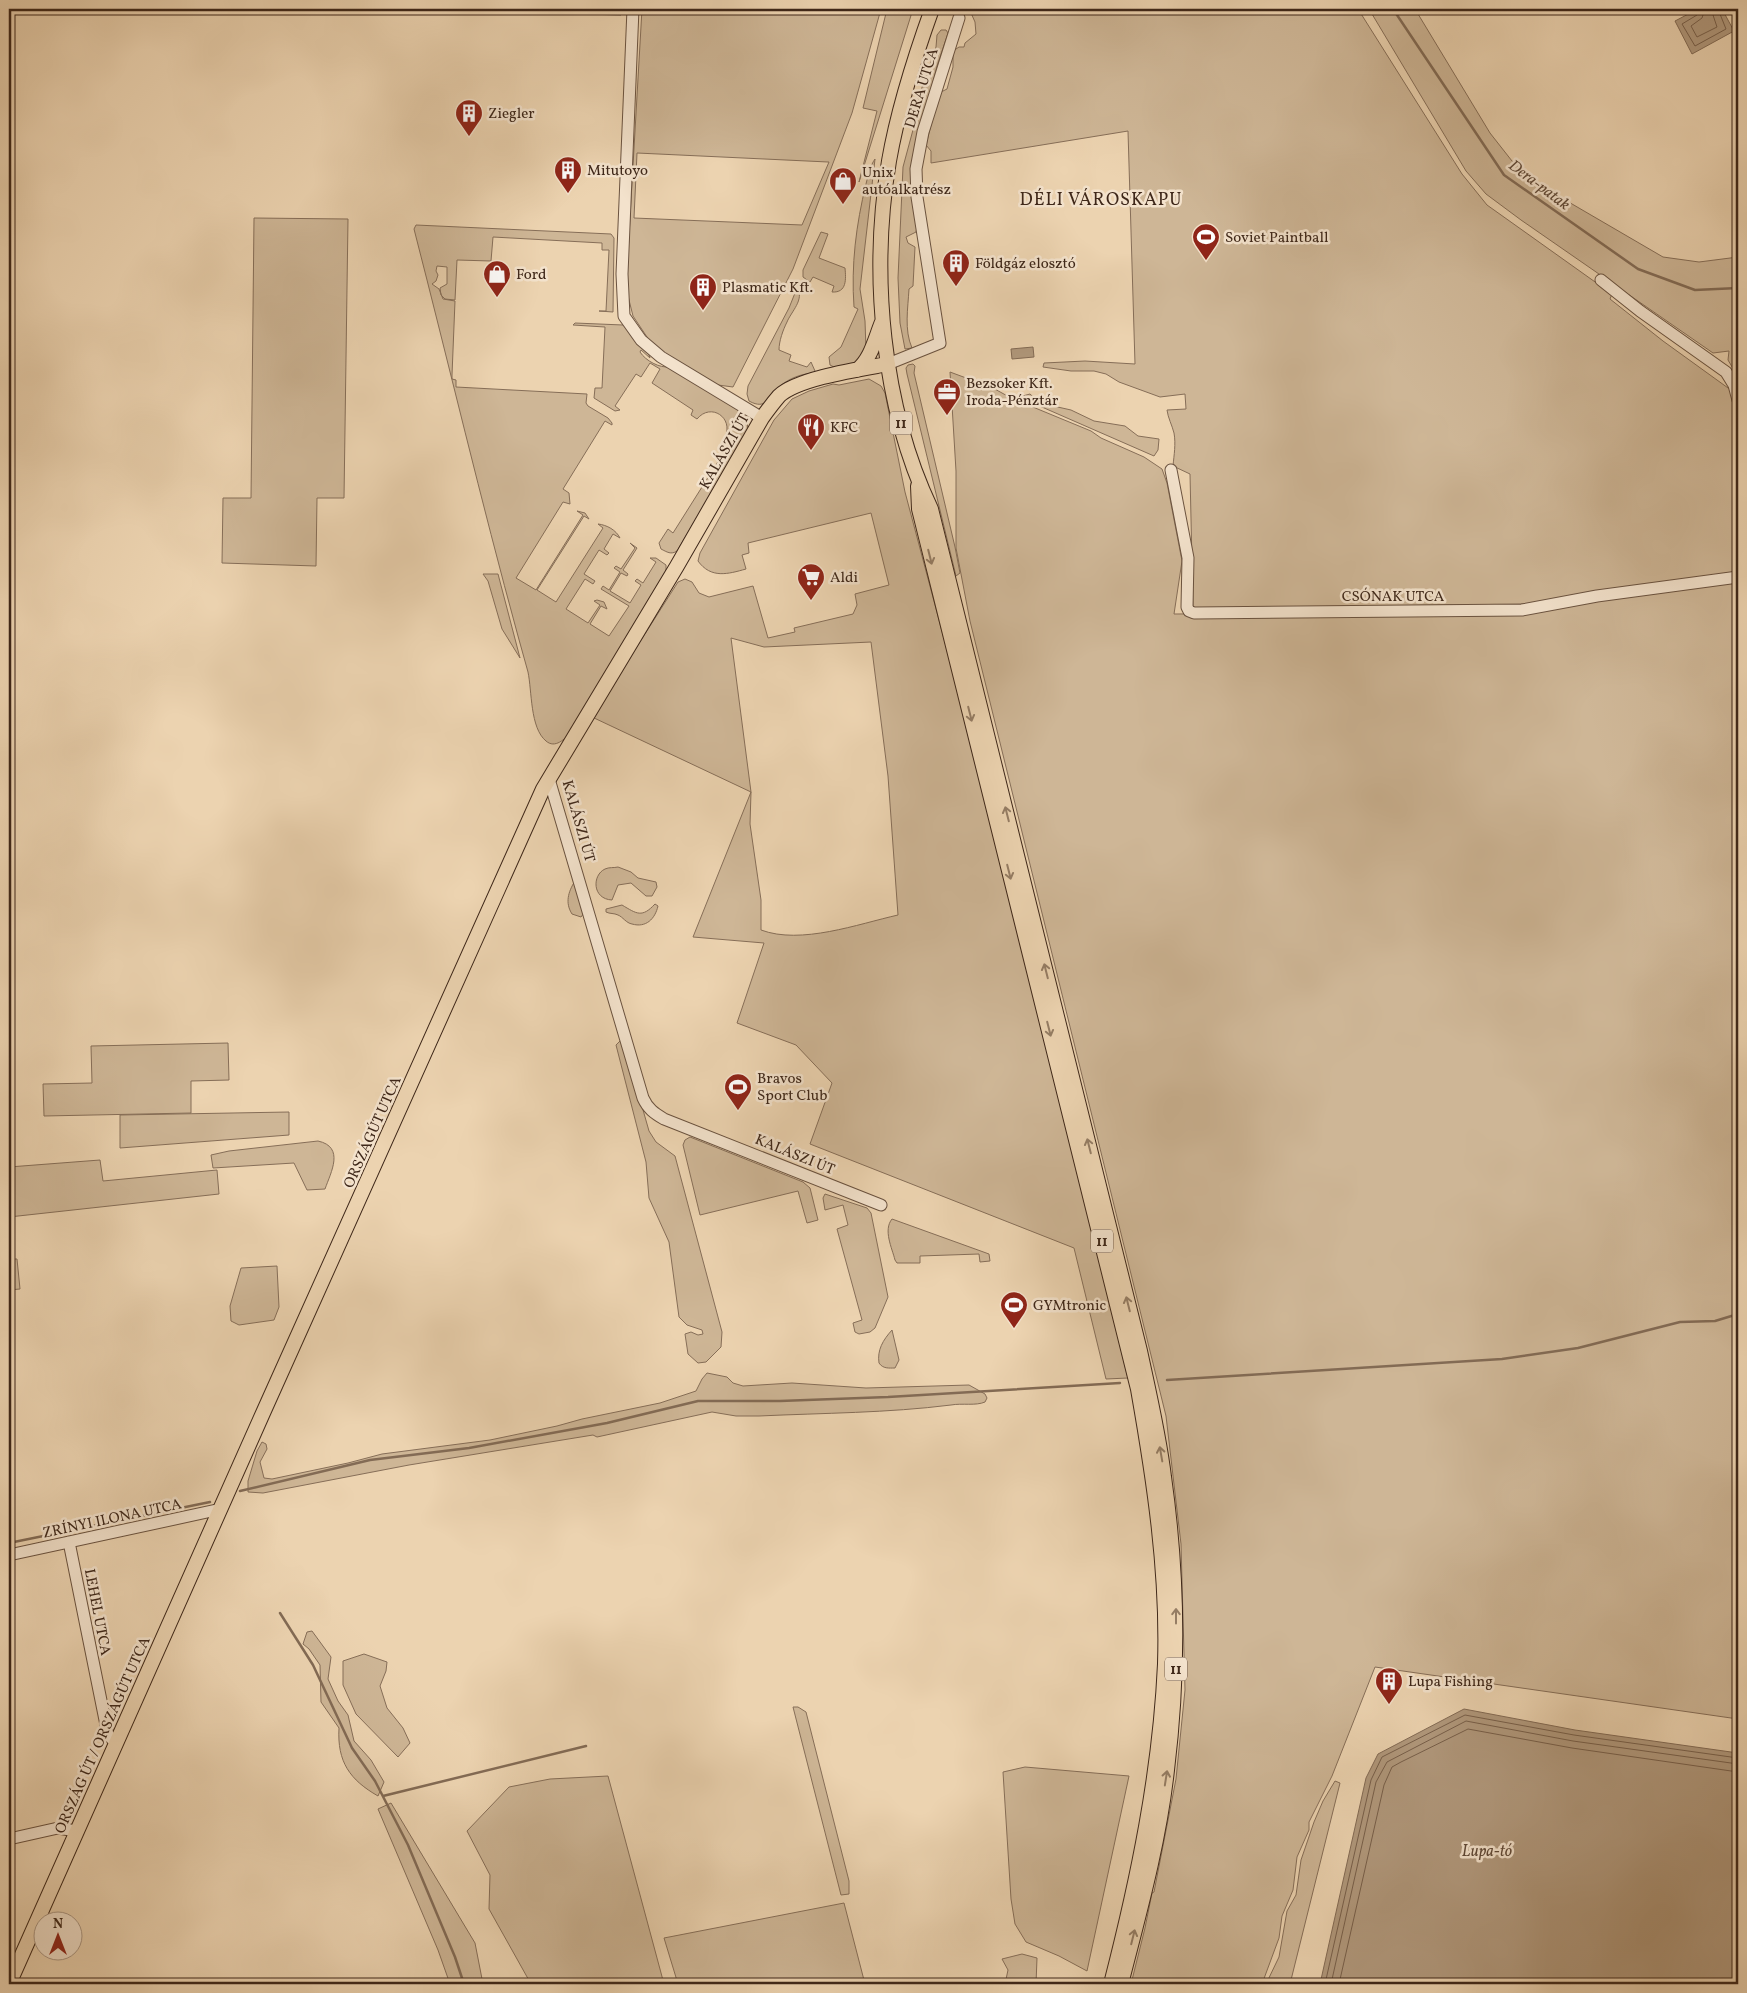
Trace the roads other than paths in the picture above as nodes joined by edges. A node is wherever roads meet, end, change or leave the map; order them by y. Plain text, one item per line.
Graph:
1 (633, 9) edge
2 (932, 9) edge
3 (959, 18) dead end
4 (1601, 280) dead end
5 (884, 316) junction
6 (888, 364) junction
7 (857, 370) junction
8 (1738, 400) edge
9 (762, 418) junction
10 (1170, 470) dead end
11 (918, 480) junction
12 (1738, 577) edge
13 (549, 779) junction
14 (882, 1206) dead end
15 (223, 1504) junction
16 (69, 1542) junction
17 (9, 1555) edge
18 (116, 1743) junction
19 (76, 1831) junction
20 (9, 1836) edge
21 (9, 1984) edge
22 (1110, 1984) edge
23 (1121, 1984) edge

1 - 9 street
2 - 5 main road, 11
3 - 6 street, DERA UTCA
4 - 8 street
5 - 6 main road, 11
5 - 7 main road
6 - 7 main road, KALÁSZI ÚT
6 - 11 main road, 11
7 - 9 main road, KALÁSZI ÚT
9 - 13 main road, KALÁSZI ÚT
10 - 12 street, CSÓNAK UTCA
11 -> 22 main road, 11
23 -> 11 main road, 11
13 - 14 street, KALÁSZI ÚT
13 - 15 main road, ORSZÁGÚT UTCA
15 - 16 street, ZRÍNYI ILONA UTCA
15 - 18 main road, ORSZÁG ÚT / ORSZÁGÚT UTCA
16 - 17 street, ZRÍNYI ILONA UTCA
16 - 18 street, LEHEL UTCA
18 - 19 main road, ORSZÁG ÚT / ORSZÁGÚT UTCA
19 - 20 street
19 - 21 main road, ORSZÁG ÚT / ORSZÁGÚT UTCA

